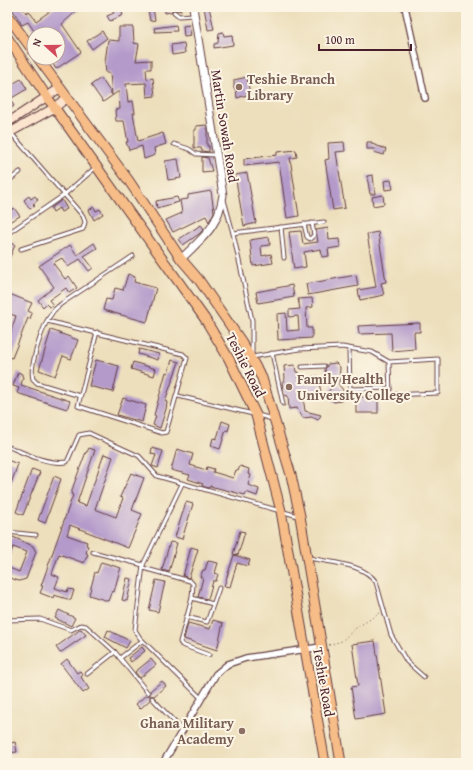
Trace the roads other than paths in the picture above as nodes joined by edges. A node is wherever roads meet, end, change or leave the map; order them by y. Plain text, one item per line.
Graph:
1 (404, 7) edge
2 (194, 11) edge
3 (174, 12) dead end
4 (7, 15) edge
5 (7, 37) edge
6 (26, 41) edge
7 (44, 66) edge
8 (60, 88) junction
9 (47, 97) junction
10 (67, 98) junction
11 (425, 98) dead end
12 (54, 108) junction
13 (7, 123) edge
14 (9, 134) edge
15 (174, 144) dead end
16 (215, 155) junction
17 (97, 166) junction
18 (20, 172) dead end
19 (7, 182) edge
20 (64, 195) junction
21 (223, 195) junction
22 (324, 222) dead end
23 (312, 223) junction
24 (304, 224) junction
25 (281, 227) junction
26 (233, 232) junction
27 (7, 234) edge
28 (21, 249) dead end
29 (133, 256) dead end
30 (284, 258) dead end
31 (181, 259) junction
32 (47, 321) junction
33 (97, 332) junction
34 (349, 349) junction
35 (272, 353) junction
36 (252, 357) junction
37 (389, 362) junction
38 (324, 366) dead end
39 (302, 367) dead end
40 (390, 388) junction
41 (80, 396) junction
42 (178, 396) junction
43 (283, 404) dead end
44 (256, 414) junction
45 (276, 420) junction
46 (7, 446) edge
47 (182, 484) junction
48 (281, 511) junction
49 (300, 516) junction
50 (7, 532) edge
51 (36, 535) dead end
52 (93, 552) dead end
53 (306, 558) junction
54 (143, 566) junction
55 (219, 588) dead end
56 (192, 598) junction
57 (213, 604) junction
58 (186, 617) junction
59 (7, 620) edge
60 (142, 641) junction
61 (321, 647) junction
62 (304, 649) junction
63 (115, 652) junction
64 (210, 655) dead end
65 (120, 658) junction
66 (87, 674) dead end
67 (424, 677) dead end
68 (148, 693) dead end
69 (152, 698) dead end
70 (201, 698) junction
71 (182, 730) junction
72 (163, 763) edge
73 (325, 763) edge
74 (341, 763) edge

1 - 11 street
2 - 3 lane
2 - 16 street, Martin Sowah Road
4 - 6 main road
5 - 9 main road, Teshie Road
7 - 8 main road, Teshie Road
8 - 9 main road
8 - 10 main road, Teshie Road
9 - 12 main road, Teshie Road
9 - 13 main road
10 - 12 main road
10 - 31 main road, Teshie Road
12 - 14 main road
12 - 17 main road, Teshie Road
14 - 20 lane
15 - 16 lane
16 - 21 street, Martin Sowah Road
17 - 20 lane
17 - 44 main road, Teshie Road
18 - 19 lane
20 - 27 lane
20 - 28 lane
21 - 26 lane
21 - 31 street, Martin Sowah Road
22 - 23 lane
23 - 24 lane
23 - 24 lane
24 - 25 lane
25 - 26 lane
25 - 30 lane
26 - 36 lane
29 - 32 lane
31 - 36 main road, Teshie Road
32 - 33 lane
32 - 41 lane
33 - 41 lane
33 - 42 lane
34 - 35 lane
34 - 37 lane
34 - 40 lane
35 - 36 lane
35 - 43 lane
36 - 45 main road, Teshie Road
37 - 40 lane
37 - 40 lane
38 - 39 lane
41 - 42 lane
42 - 44 lane
44 - 45 lane
44 - 48 main road, Teshie Road
45 - 49 main road, Teshie Road
46 - 47 lane
47 - 48 lane
47 - 54 lane
48 - 49 lane
48 - 62 main road, Teshie Road
49 - 53 main road, Teshie Road
50 - 51 lane
52 - 54 lane
53 - 61 main road, Teshie Road
53 - 67 lane
54 - 56 lane
54 - 60 lane
55 - 57 lane
56 - 57 lane
56 - 58 lane
57 - 58 lane
58 - 64 lane
59 - 63 lane
60 - 65 lane
60 - 70 lane
61 - 62 street
61 - 74 main road, Teshie Road
62 - 70 street
62 - 73 main road, Teshie Road
63 - 65 lane
63 - 66 lane
65 - 68 lane
69 - 71 lane
70 - 71 street
71 - 72 street

